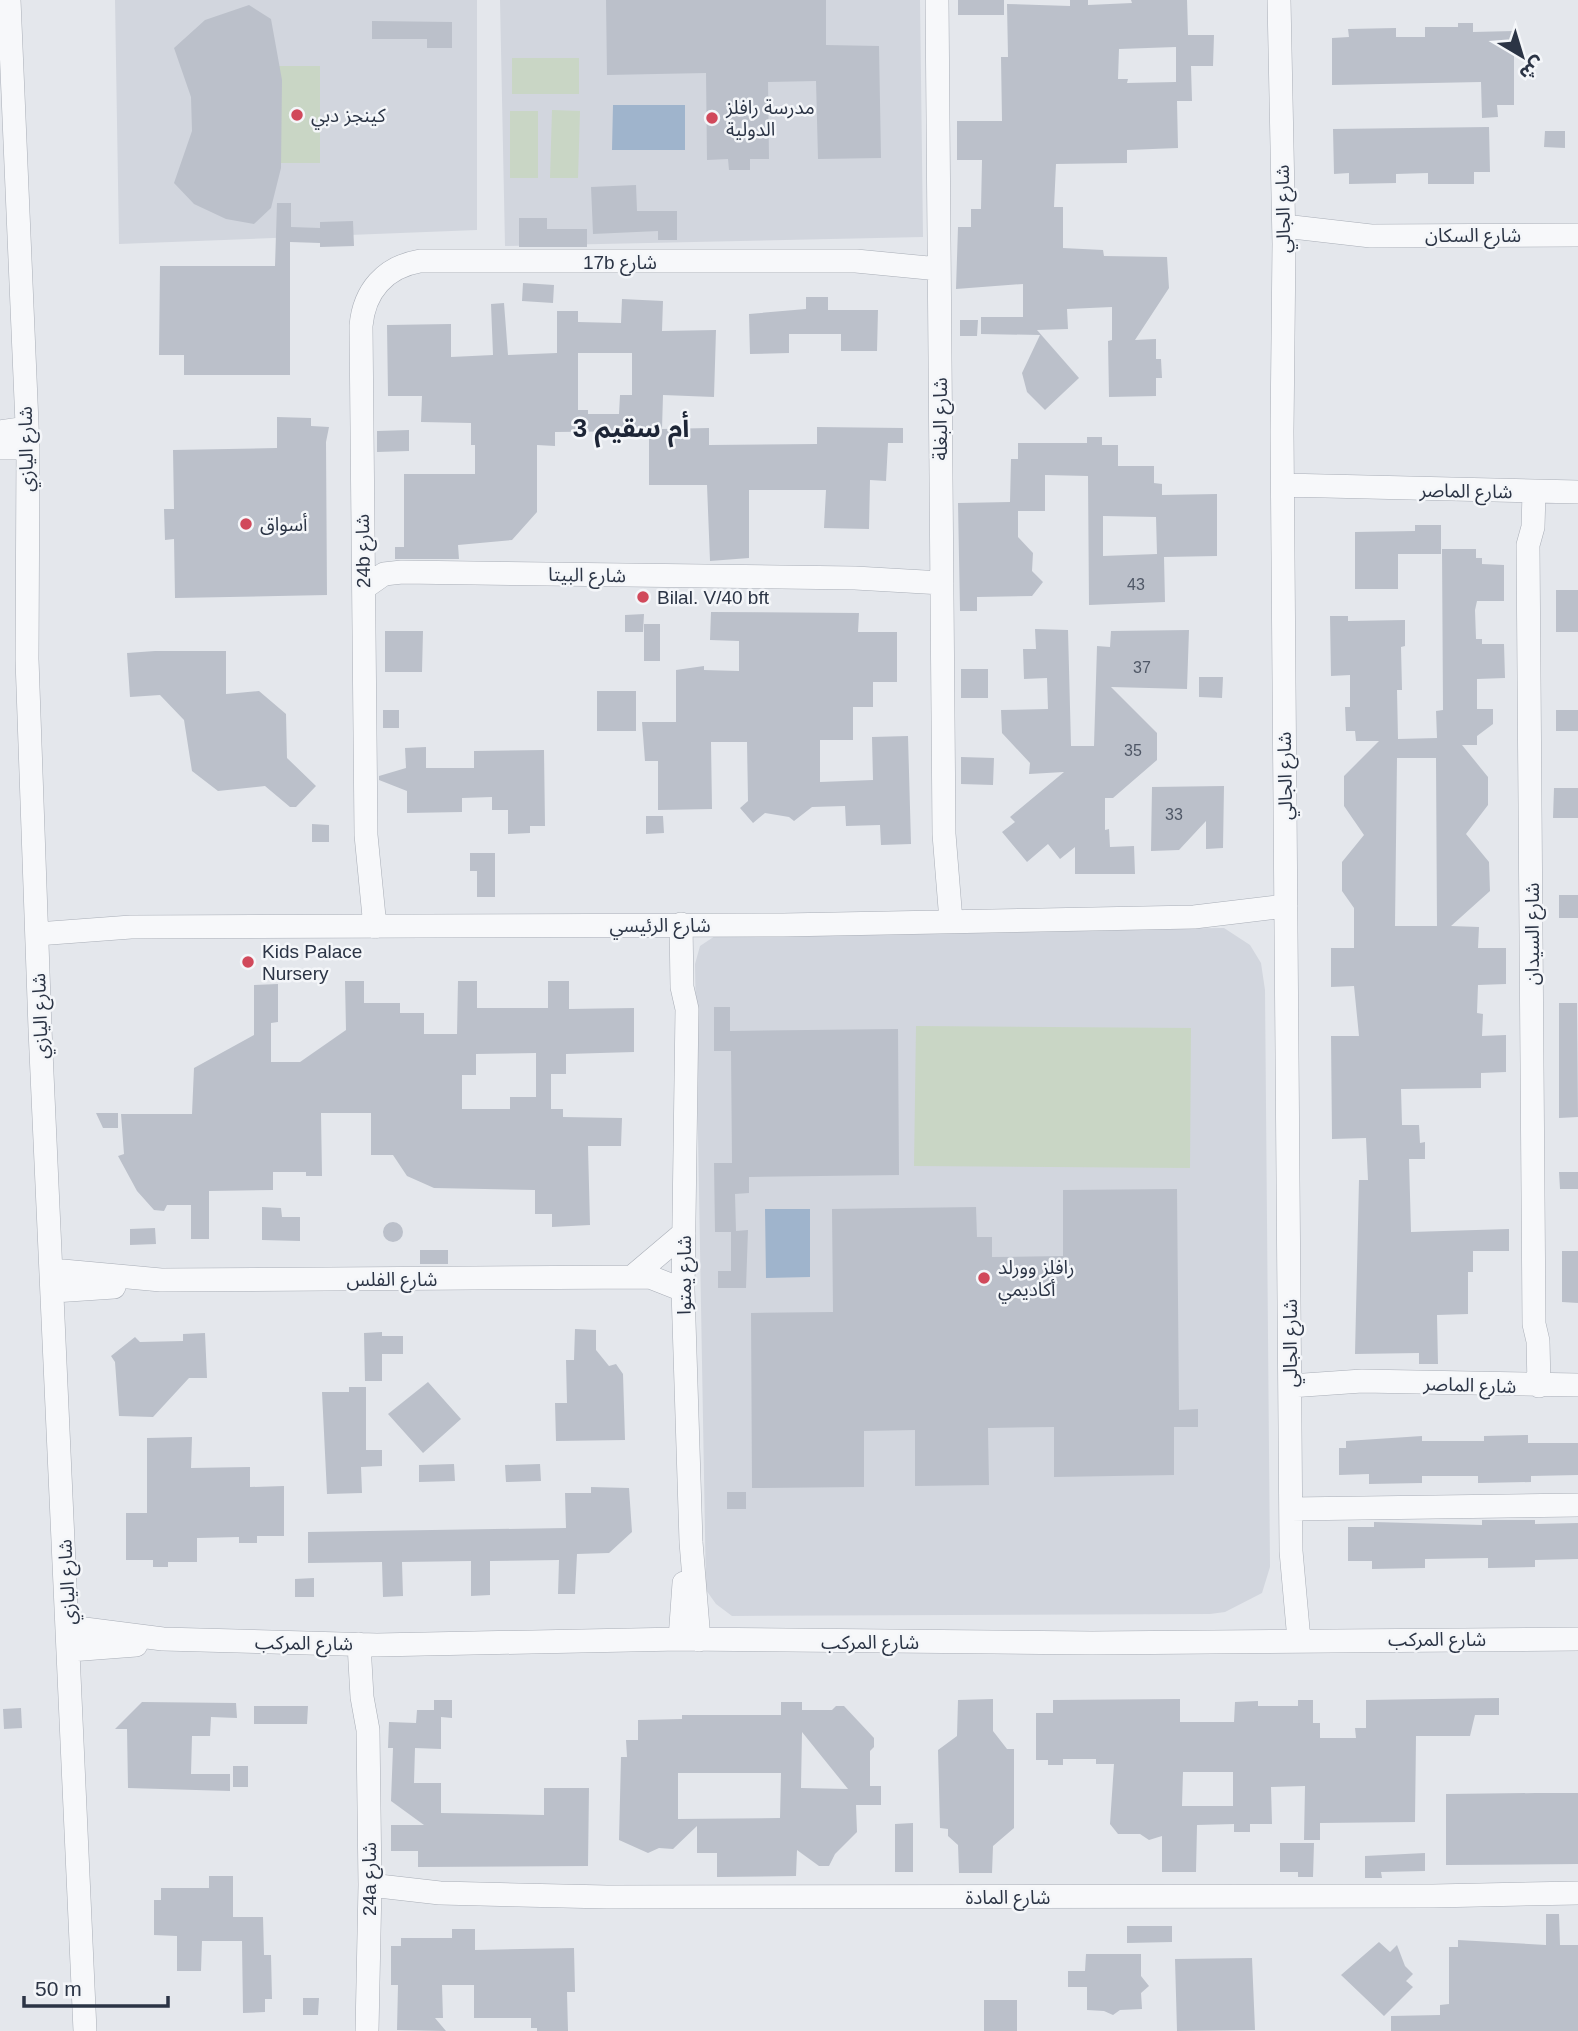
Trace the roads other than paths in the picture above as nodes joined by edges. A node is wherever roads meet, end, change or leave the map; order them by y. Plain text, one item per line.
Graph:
1 (9, 0) edge
2 (937, 0) edge
3 (1279, 0) edge
4 (9, 192) edge
5 (1284, 235) junction
6 (1578, 235) edge
7 (939, 260) junction
8 (387, 274) joint
9 (0, 432) edge
10 (27, 438) junction
11 (0, 448) edge
12 (1578, 492) edge
13 (1528, 493) junction
14 (1283, 494) junction
15 (363, 537) junction
16 (402, 572) junction
17 (942, 575) junction
18 (364, 587) junction
19 (1287, 916) junction
20 (942, 921) junction
21 (689, 924) junction
22 (37, 927) junction
23 (366, 927) junction
24 (684, 1233) junction
25 (632, 1277) junction
26 (53, 1281) junction
27 (683, 1290) junction
28 (1290, 1378) junction
29 (1578, 1385) edge
30 (1533, 1386) junction
31 (1578, 1505) edge
32 (1291, 1509) junction
33 (70, 1639) junction
34 (1578, 1639) edge
35 (689, 1640) junction
36 (1289, 1640) junction
37 (368, 1644) junction
38 (370, 1893) junction
39 (1578, 1893) edge
40 (85, 2031) edge
41 (367, 2031) edge

1 - 4 street, شارع اليازي
2 - 7 street, شارع البغلة
3 - 5 street, شارع الجالي
4 - 10 street, شارع اليازي
5 - 6 street, شارع السكان
5 - 14 street, شارع الجالي
7 - 8 street, 17b شارع
7 - 17 street, شارع البغلة
8 - 15 street, 24b شارع
9 - 10 street
10 - 11 street
10 - 22 street, شارع اليازي
12 - 13 street, شارع الماصر
13 - 14 street, شارع الماصر
13 - 30 street, شارع السيدان
14 - 19 street, شارع الجالي
15 - 16 street
15 - 18 street, 24b شارع
16 - 17 street, شارع البيتا
16 - 18 street, شارع البيتا
17 - 20 street, شارع البغلة
18 - 23 street, 24b شارع
19 - 20 street, شارع الرئيسي
19 - 28 street, شارع الجالي
20 - 21 street, شارع الرئيسي
21 - 23 street, شارع الرئيسي
21 - 24 street, شارع يمتوا
22 - 23 street, شارع الرئيسي
22 - 26 street, شارع اليازي
24 - 25 street
24 - 27 street, شارع يمتوا
25 - 26 street, شارع الفلس
25 - 27 street, شارع الفلس
26 - 33 street, شارع اليازي
27 - 35 street, شارع يمتوا
28 - 30 street, شارع الماصر
28 - 32 street, شارع الجالي
29 - 30 street, شارع الماصر
31 - 32 street
32 - 36 street, شارع الجالي
33 - 37 street, شارع المركب
33 - 40 street, شارع اليازي
34 - 36 street, شارع المركب
35 - 36 street, شارع المركب
35 - 37 street, شارع المركب
37 - 38 street, 24a شارع
38 - 39 street, شارع المادة
38 - 41 street, 24a شارع

